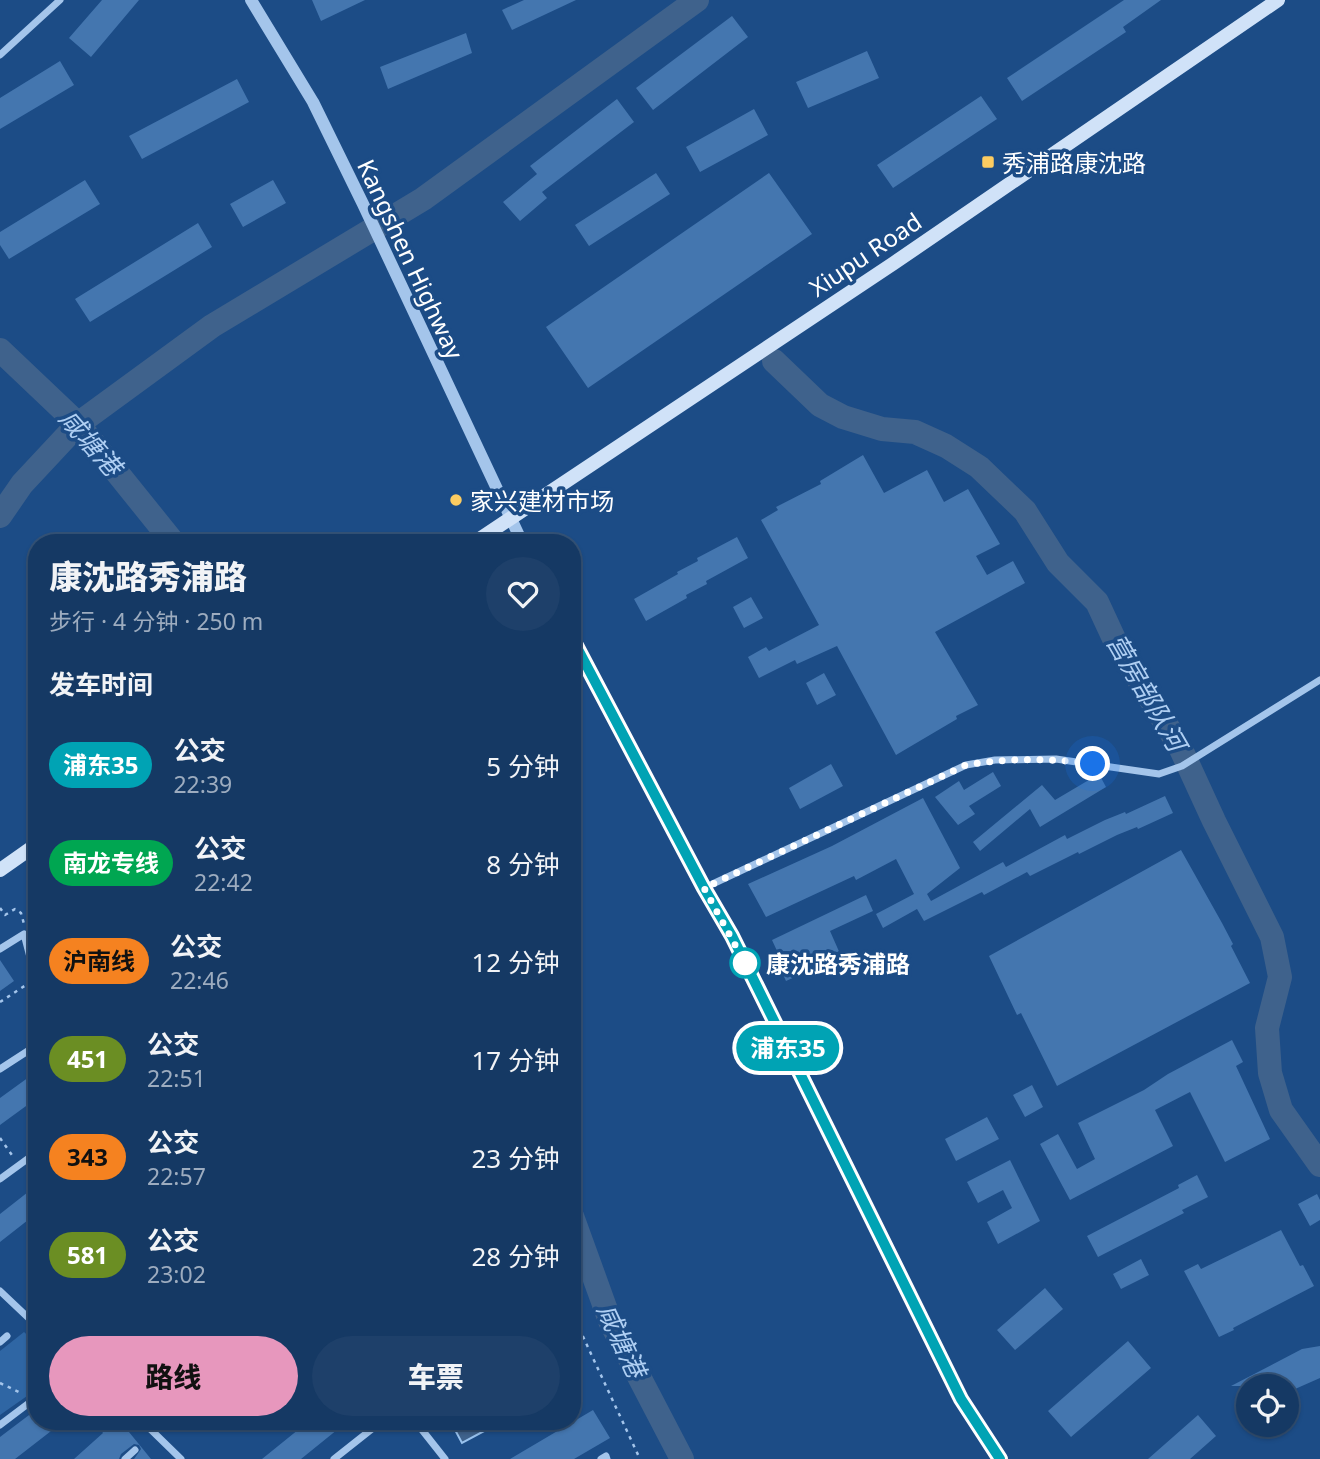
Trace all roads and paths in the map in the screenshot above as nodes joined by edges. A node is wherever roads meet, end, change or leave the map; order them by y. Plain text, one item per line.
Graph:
1 (60, 0) edge
2 (251, 0) edge
3 (1278, 0) edge
4 (0, 55) edge
5 (510, 519) junction
6 (487, 534) edge
7 (518, 534) edge
8 (581, 655) edge
9 (1320, 680) edge
10 (28, 850) edge
11 (0, 870) edge
12 (704, 888) junction
13 (0, 908) edge
14 (24, 934) junction
15 (0, 949) edge
16 (28, 950) edge
17 (28, 986) edge
18 (0, 1002) edge
19 (28, 1051) edge
20 (0, 1069) edge
21 (0, 1138) edge
22 (28, 1158) edge
23 (19, 1165) junction
24 (0, 1179) edge
25 (0, 1291) edge
26 (28, 1317) edge
27 (581, 1333) edge
28 (7, 1336) dead end
29 (0, 1342) edge
30 (0, 1382) edge
31 (28, 1396) edge
32 (28, 1403) edge
33 (0, 1425) edge
34 (151, 1430) edge
35 (371, 1430) edge
36 (423, 1430) edge
37 (135, 1450) dead end
38 (443, 1456) edge
39 (125, 1459) edge
40 (181, 1459) edge
41 (334, 1459) edge
42 (432, 1459) edge
43 (601, 1459) edge
44 (607, 1459) edge
45 (640, 1459) edge
46 (1000, 1459) edge

1 - 4 street
2 - 5 street, Kangshen Highway
3 - 5 main road, Xiupu Road
5 - 6 main road, Xiupu Road
5 - 7 street, Kangshen Highway
8 - 12 street
9 - 12 street
10 - 11 main road
12 - 46 street
13 - 14 path
14 - 15 street
14 - 16 street
17 - 18 path
19 - 20 street
21 - 23 path
22 - 23 street
23 - 24 street
25 - 26 street
27 - 45 path
28 - 29 street
30 - 31 path
32 - 33 street
34 - 40 street
35 - 41 street
36 - 38 street
37 - 39 street
38 - 42 street
43 - 44 street

